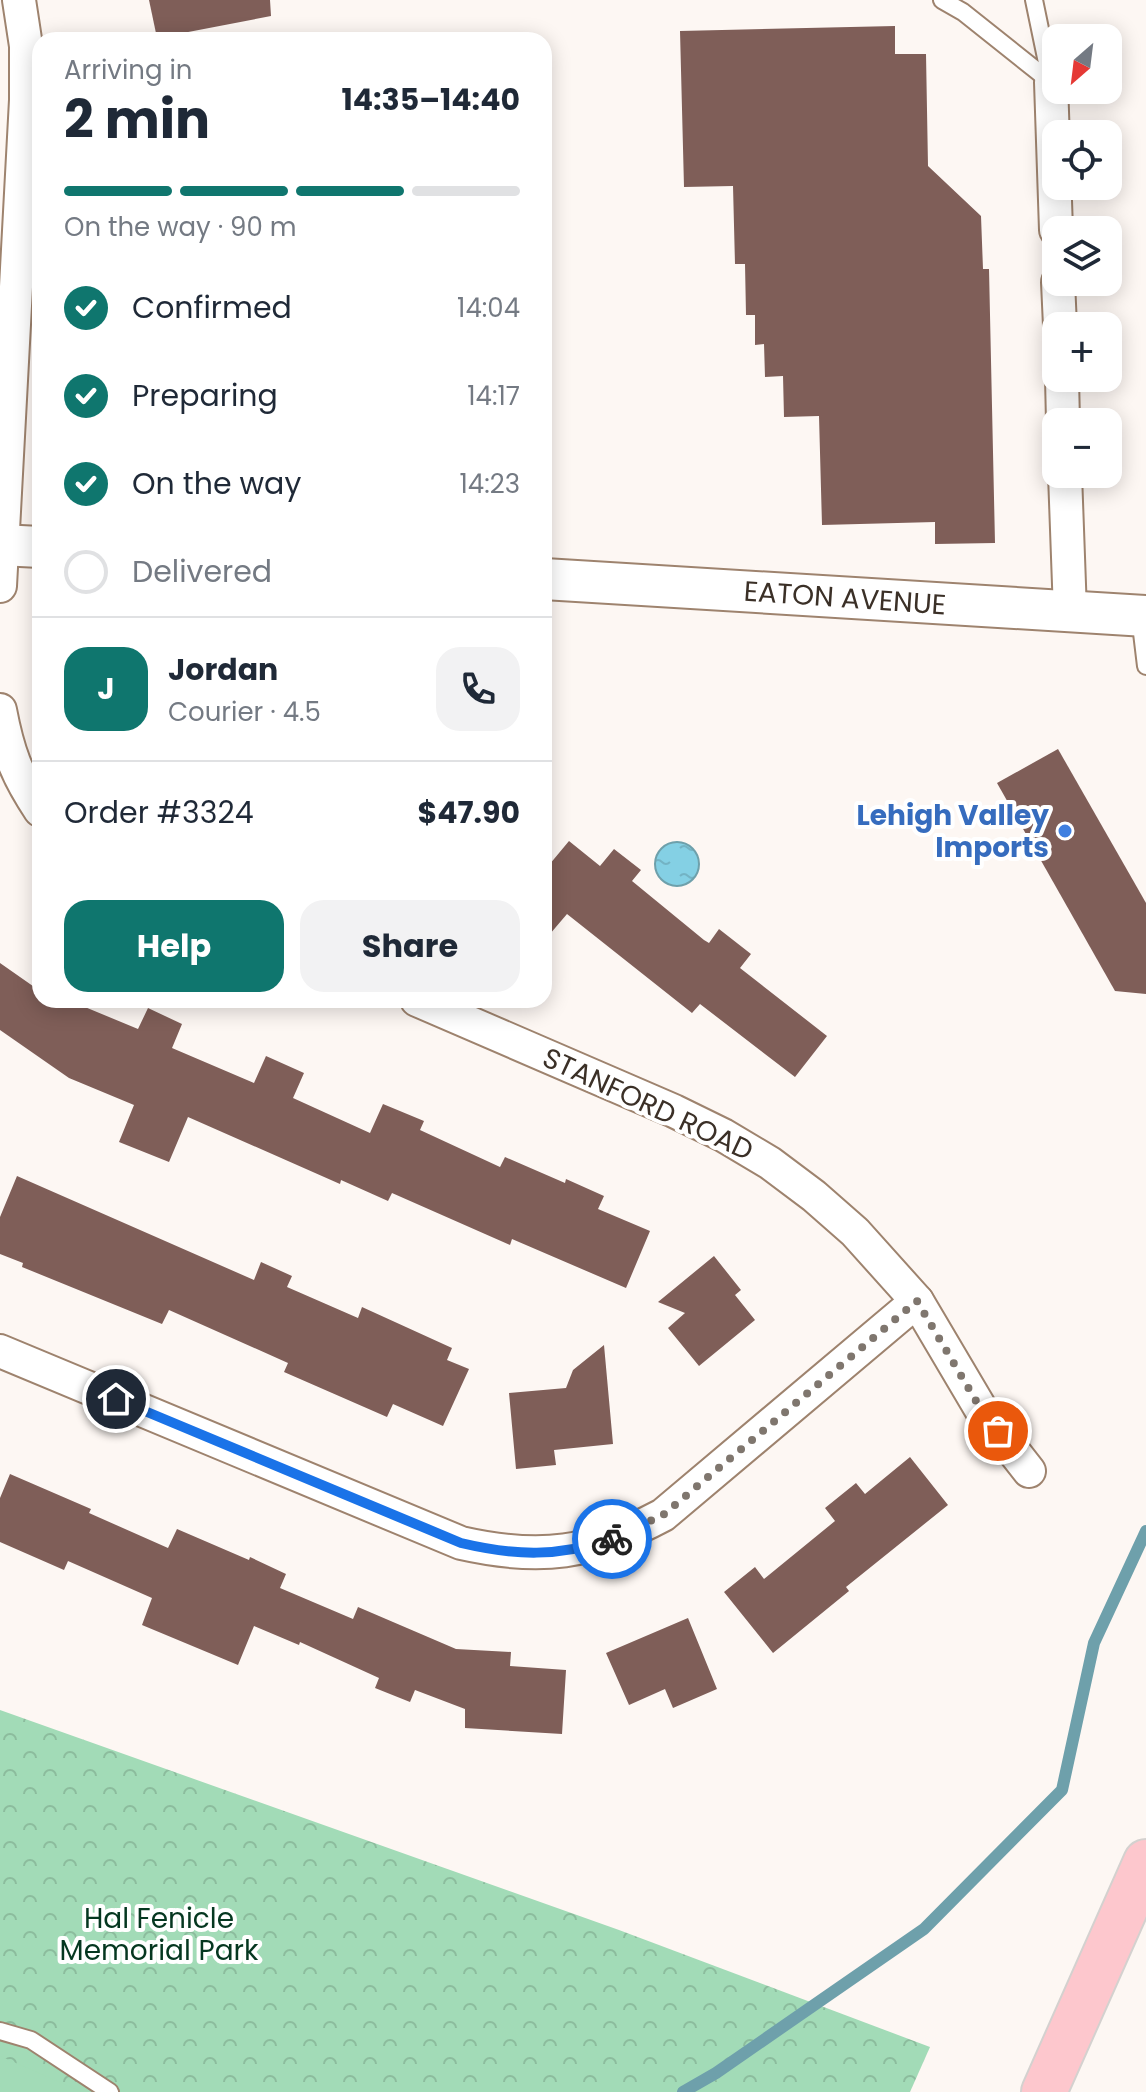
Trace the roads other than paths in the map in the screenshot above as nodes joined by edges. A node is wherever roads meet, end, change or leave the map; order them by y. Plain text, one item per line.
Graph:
1 (19, 0) edge
2 (942, 0) edge
3 (1034, 0) edge
4 (1042, 39) edge
5 (1042, 75) edge
6 (1052, 104) edge
7 (1056, 216) edge
8 (1066, 488) edge
9 (0, 545) edge
10 (32, 547) edge
11 (552, 580) edge
12 (0, 586) edge
13 (1070, 612) junction
14 (1143, 616) edge
15 (1146, 666) edge
16 (0, 710) edge
17 (32, 799) edge
18 (436, 1008) edge
19 (917, 1301) junction
20 (0, 1351) edge
21 (1029, 1471) dead end
22 (1146, 1862) edge
23 (0, 2031) edge
24 (110, 2092) edge
25 (1044, 2092) edge

1 - 9 street
2 - 5 lane
3 - 4 lane
6 - 7 street
8 - 13 street
9 - 10 street
9 - 12 street
11 - 13 street, EATON AVENUE
13 - 14 street, EATON AVENUE
14 - 15 lane
16 - 17 street
18 - 19 street, STANFORD ROAD
19 - 20 street
19 - 21 street, STANFORD ROAD
22 - 25 highway
23 - 24 lane

